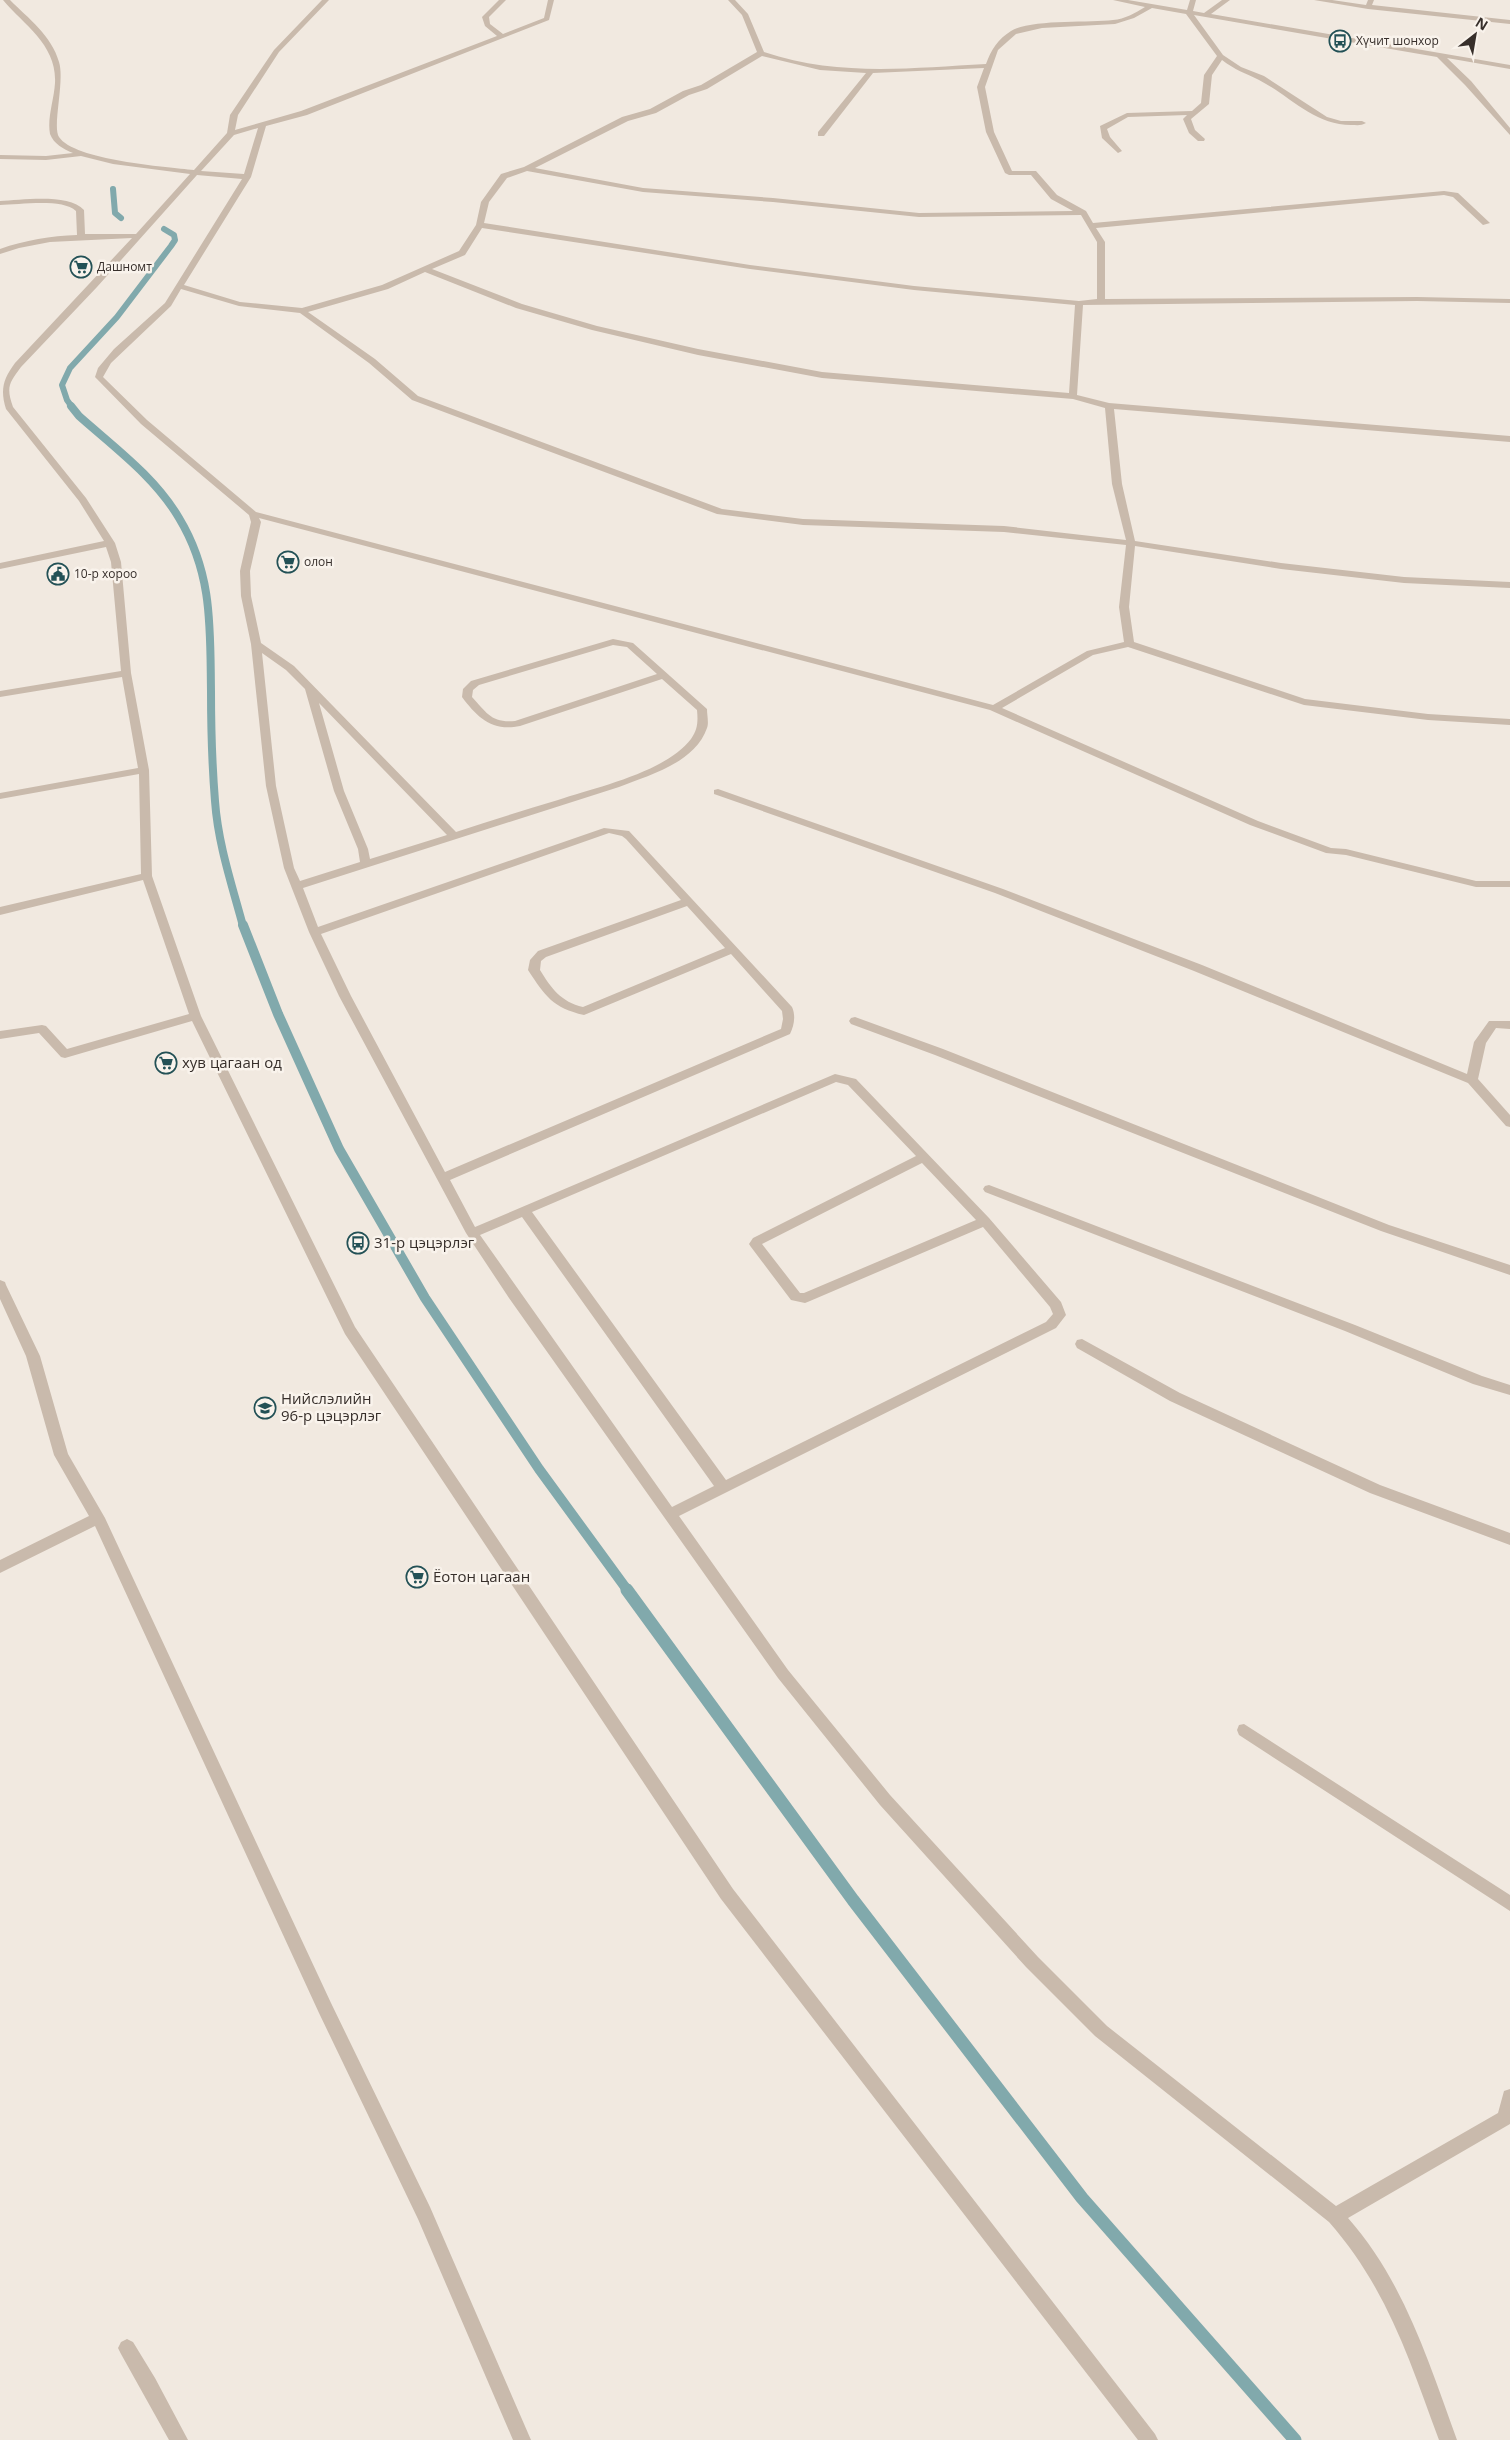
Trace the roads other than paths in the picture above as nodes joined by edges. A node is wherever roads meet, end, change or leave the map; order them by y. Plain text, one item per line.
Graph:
1 (6, 0) edge
2 (326, 0) edge
3 (502, 0) edge
4 (551, 0) edge
5 (730, 0) edge
6 (1116, 0) edge
7 (1193, 0) edge
8 (1227, 0) edge
9 (1317, 0) edge
10 (1369, 3) edge
11 (1151, 6) junction
12 (1190, 13) junction
13 (1205, 15) junction
14 (1510, 22) edge
15 (501, 36) junction
16 (761, 53) junction
17 (1438, 54) junction
18 (1221, 56) junction
19 (988, 66) junction
20 (1510, 67) edge
21 (872, 70) junction
22 (1194, 113) junction
23 (263, 124) junction
24 (1362, 124) dead end
25 (231, 133) junction
26 (1510, 133) edge
27 (821, 134) dead end
28 (1201, 139) dead end
29 (1118, 151) dead end
30 (80, 154) junction
31 (0, 157) edge
32 (527, 169) junction
33 (195, 172) junction
34 (247, 177) junction
35 (0, 204) edge
36 (1083, 213) junction
37 (1486, 222) dead end
38 (480, 225) junction
39 (1091, 226) junction
40 (139, 236) junction
41 (80, 238) junction
42 (0, 252) edge
43 (426, 270) junction
44 (178, 286) junction
45 (1102, 301) junction
46 (1510, 301) edge
47 (1079, 303) junction
48 (302, 311) junction
49 (1073, 396) junction
50 (1109, 406) junction
51 (1510, 439) edge
52 (253, 514) junction
53 (1131, 542) junction
54 (110, 543) junction
55 (0, 566) edge
56 (1510, 585) edge
57 (256, 644) junction
58 (1129, 644) junction
59 (126, 672) junction
60 (663, 675) junction
61 (310, 688) junction
62 (0, 694) edge
63 (994, 708) junction
64 (1510, 722) edge
65 (144, 770) junction
66 (718, 792) dead end
67 (0, 796) edge
68 (454, 836) junction
69 (366, 864) junction
70 (147, 876) junction
71 (1510, 884) edge
72 (297, 886) junction
73 (689, 901) junction
74 (0, 910) edge
75 (315, 932) junction
76 (733, 950) junction
77 (195, 1016) junction
78 (856, 1021) dead end
79 (1510, 1025) edge
80 (0, 1035) edge
81 (1472, 1080) junction
82 (1510, 1123) edge
83 (924, 1157) junction
84 (442, 1178) junction
85 (990, 1189) dead end
86 (524, 1210) junction
87 (985, 1221) junction
88 (472, 1233) junction
89 (1510, 1270) edge
90 (0, 1286) edge
91 (1082, 1344) dead end
92 (1510, 1390) edge
93 (722, 1487) junction
94 (670, 1514) junction
95 (98, 1518) junction
96 (1510, 1539) edge
97 (0, 1567) edge
98 (1244, 1730) dead end
99 (1510, 1904) edge
100 (1510, 2097) edge
101 (1335, 2216) junction
102 (127, 2348) dead end
103 (179, 2440) edge
104 (522, 2440) edge
105 (1149, 2440) edge
106 (1448, 2440) edge

1 - 30 street
2 - 25 street
3 - 15 street
4 - 15 street
5 - 16 street
6 - 11 street
7 - 12 street
8 - 13 street
9 - 10 street
10 - 14 street
11 - 12 street
11 - 19 street
12 - 13 street
12 - 18 street
13 - 17 street
15 - 23 street
16 - 21 street
16 - 32 street
17 - 20 street
17 - 26 street
18 - 22 street
18 - 24 street
19 - 21 street
19 - 36 street
21 - 27 street
22 - 28 street
22 - 29 street
23 - 25 street
23 - 34 street
25 - 33 street
30 - 31 street
30 - 33 street
32 - 36 street
32 - 38 street
33 - 34 street
33 - 40 street
34 - 44 street
35 - 41 street
36 - 39 street
37 - 39 street
38 - 43 street
38 - 47 street
39 - 45 street
40 - 41 street
40 - 54 street
41 - 42 street
43 - 48 street
43 - 49 street
44 - 48 street
44 - 52 street
45 - 46 street
45 - 47 street
47 - 49 street
48 - 53 street
49 - 50 street
50 - 51 street
50 - 53 street
52 - 57 street
52 - 63 street
53 - 56 street
53 - 58 street
54 - 55 street
54 - 59 street
57 - 61 street
57 - 72 street
58 - 63 street
58 - 64 street
59 - 62 street
59 - 65 street
60 - 60 street
60 - 68 street
61 - 68 street
61 - 69 street
63 - 71 street
65 - 67 street
65 - 70 street
66 - 81 street
68 - 69 street
69 - 72 street
70 - 74 street
70 - 77 street
72 - 75 street
73 - 75 street
73 - 76 street
73 - 76 street
75 - 84 street
76 - 84 street
77 - 80 street
77 - 105 street
78 - 89 street
79 - 81 street
81 - 82 street
83 - 86 street
83 - 87 street
83 - 87 street
84 - 88 street
85 - 92 street
86 - 88 street
86 - 93 street
87 - 93 street
88 - 94 street
90 - 95 street
91 - 96 street
93 - 94 street
94 - 101 street
95 - 97 street
95 - 104 street
98 - 99 street
100 - 101 street
101 - 106 street
102 - 103 street

